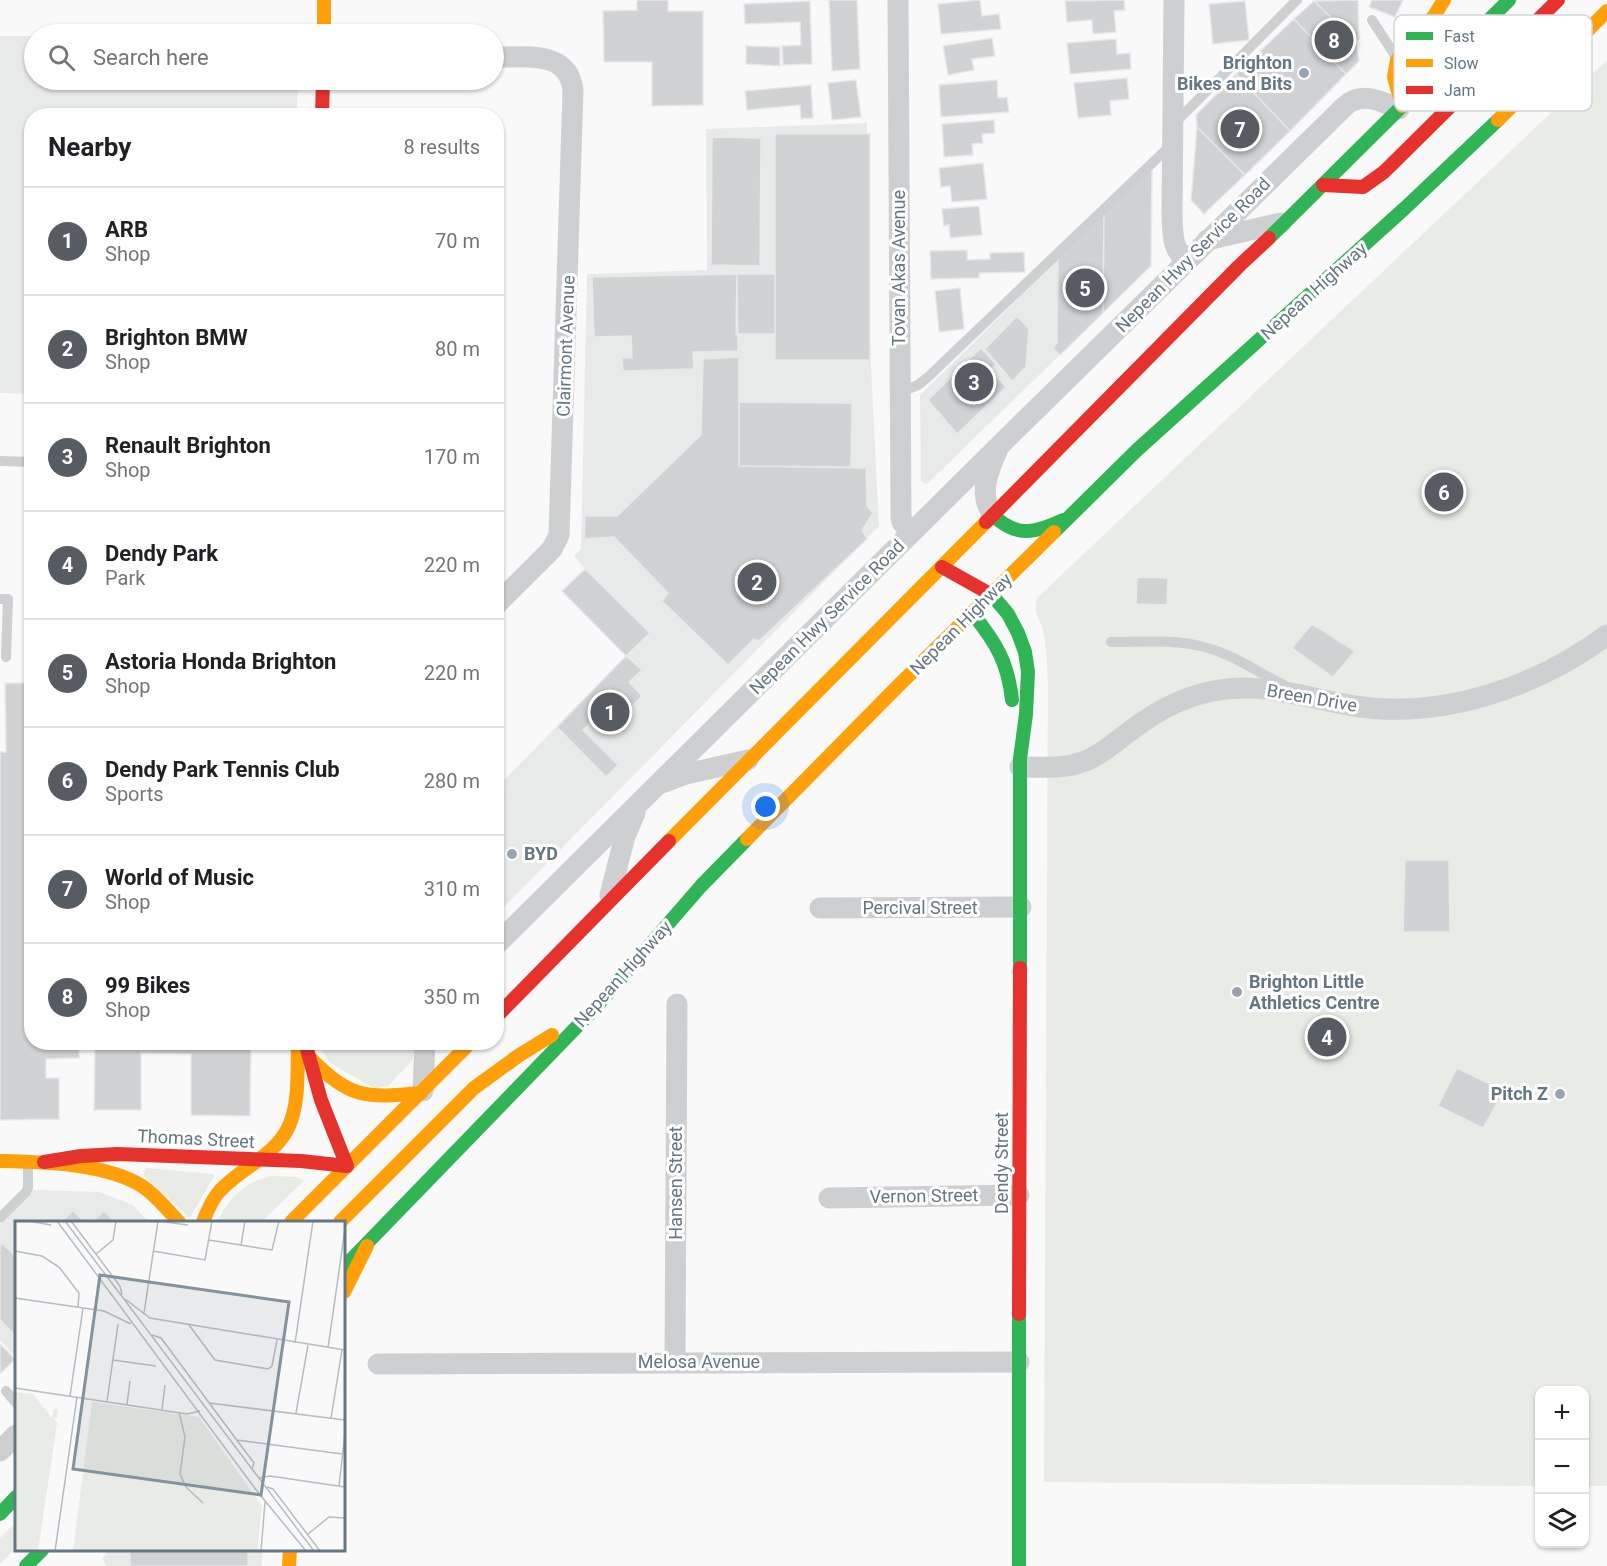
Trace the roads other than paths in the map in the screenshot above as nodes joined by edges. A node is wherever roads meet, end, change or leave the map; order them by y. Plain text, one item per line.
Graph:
1 (324, 0) edge
2 (898, 0) edge
3 (1174, 0) edge
4 (1297, 0) edge
5 (1509, 0) edge
6 (1558, 0) edge
7 (1448, 4) edge
8 (1607, 11) edge
9 (1435, 15) edge
10 (1502, 15) edge
11 (1526, 15) edge
12 (1592, 19) edge
13 (1372, 20) dead end
14 (324, 24) edge
15 (1394, 55) edge
16 (504, 57) edge
17 (323, 90) edge
18 (1394, 106) edge
19 (322, 108) edge
20 (1398, 111) edge
21 (1451, 111) edge
22 (1471, 111) edge
23 (1172, 135) junction
24 (1323, 185) junction
25 (1289, 220) junction
26 (1206, 241) junction
27 (1186, 262) junction
28 (900, 392) junction
29 (999, 446) junction
30 (0, 461) edge
31 (24, 462) edge
32 (993, 515) junction
33 (1070, 516) junction
34 (912, 533) junction
35 (942, 567) junction
36 (992, 595) junction
37 (504, 597) edge
38 (0, 599) edge
39 (967, 605) junction
40 (1607, 635) edge
41 (1111, 642) dead end
42 (6, 657) dead end
43 (844, 667) junction
44 (863, 669) dead end
45 (883, 677) dead end
46 (896, 688) junction
47 (1306, 695) junction
48 (752, 759) junction
49 (1020, 763) junction
50 (647, 795) junction
51 (608, 904) junction
52 (1020, 907) junction
53 (820, 908) dead end
54 (504, 937) edge
55 (676, 1004) dead end
56 (504, 1009) edge
57 (590, 1012) junction
58 (297, 1050) edge
59 (307, 1050) edge
60 (308, 1050) edge
61 (425, 1050) edge
62 (466, 1050) edge
63 (432, 1101) junction
64 (258, 1160) junction
65 (0, 1161) edge
66 (28, 1162) junction
67 (44, 1162) junction
68 (347, 1167) junction
69 (1019, 1195) junction
70 (829, 1198) dead end
71 (360, 1203) junction
72 (0, 1218) edge
73 (178, 1221) edge
74 (203, 1221) edge
75 (292, 1221) edge
76 (341, 1221) edge
77 (370, 1241) junction
78 (345, 1267) edge
79 (345, 1291) edge
80 (675, 1362) junction
81 (1019, 1362) junction
82 (378, 1364) dead end
83 (6, 1391) dead end
84 (15, 1402) edge
85 (15, 1436) edge
86 (0, 1451) edge
87 (15, 1498) edge
88 (0, 1514) edge
89 (41, 1551) edge
90 (26, 1566) edge
91 (1019, 1566) edge

1 - 14 main road
2 - 28 street, Tovan Akas Avenue
3 - 23 street
4 - 23 lane
5 - 10 main road, Nepean Highway
6 - 11 main road
7 - 9 main road
8 - 12 main road, Nepean Highway
13 - 15 lane
16 - 37 street, Clairmont Avenue
17 - 19 main road
18 - 26 street, Nepean Hwy Service Road
20 - 24 main road, Nepean Highway
21 - 24 main road
22 - 33 main road, Nepean Highway
23 - 27 street
23 - 28 lane
24 - 25 main road, Nepean Highway
25 - 26 street
25 - 32 main road, Nepean Highway
26 - 27 street, Nepean Hwy Service Road
27 - 29 street, Nepean Hwy Service Road
28 - 34 street, Tovan Akas Avenue
29 - 32 street, Nepean Hwy Service Road
29 - 34 street, Nepean Hwy Service Road
30 - 31 lane
32 - 33 main road
32 - 35 main road, Nepean Highway
33 - 36 main road, Nepean Highway
34 - 50 street, Nepean Hwy Service Road
35 - 36 main road, Dendy Street
35 - 39 main road, Dendy Street
35 - 43 main road, Nepean Highway
36 - 39 main road, Nepean Highway
36 - 49 main road, Dendy Street
38 - 42 lane
39 - 46 main road, Nepean Highway
39 - 49 main road, Dendy Street
40 - 47 street, Breen Drive
41 - 47 lane
43 - 44 main road
43 - 48 main road, Nepean Highway
45 - 46 main road
46 - 57 main road, Nepean Highway
47 - 49 street, Breen Drive
48 - 50 street, Nepean Hwy Service Road
48 - 51 main road, Nepean Highway
49 - 52 main road, Dendy Street
50 - 51 street, Nepean Hwy Service Road
50 - 54 street, Nepean Hwy Service Road
51 - 56 main road, Nepean Highway
52 - 53 street, Percival Street
52 - 69 main road, Dendy Street
55 - 80 street, Hansen Street
57 - 63 main road
57 - 77 main road, Nepean Highway
58 - 64 main road
59 - 68 main road
60 - 63 main road
61 - 63 street
62 - 63 main road
63 - 68 main road
63 - 71 main road
64 - 67 main road, Thomas Street
64 - 68 main road, Thomas Street
64 - 74 main road
65 - 66 main road, Thomas Street
66 - 67 main road, Thomas Street
66 - 72 lane
67 - 73 main road, Thomas Street
68 - 71 main road
68 - 75 main road
69 - 70 street, Vernon Street
69 - 81 main road, Dendy Street
71 - 76 main road
71 - 77 main road
77 - 78 main road, Nepean Highway
77 - 79 main road
80 - 81 street, Melosa Avenue
80 - 82 street, Melosa Avenue
81 - 91 main road, Dendy Street
83 - 84 lane
85 - 86 street
87 - 88 main road
89 - 90 main road

